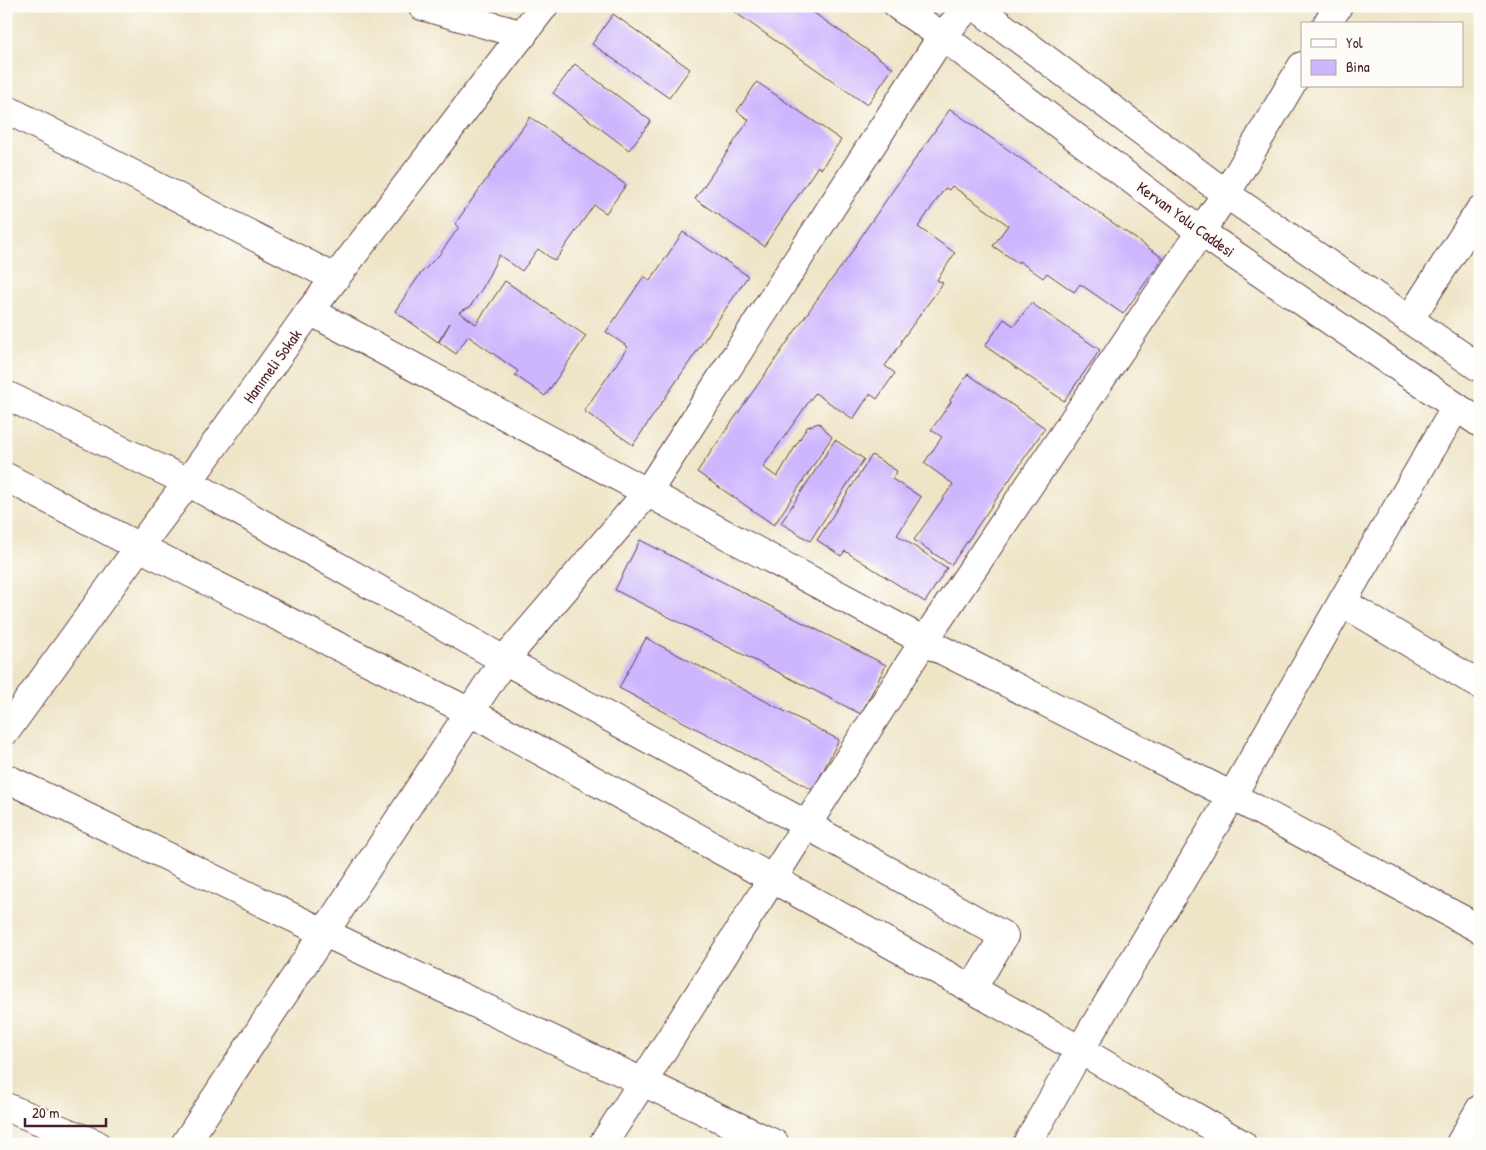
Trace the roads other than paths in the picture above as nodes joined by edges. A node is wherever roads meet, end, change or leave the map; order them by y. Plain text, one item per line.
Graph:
1 (422, 6) edge
2 (544, 6) edge
3 (898, 6) edge
4 (969, 6) edge
5 (975, 6) edge
6 (523, 35) junction
7 (942, 36) junction
8 (1301, 68) edge
9 (6, 109) edge
10 (1226, 194) junction
11 (1480, 210) edge
12 (1201, 232) junction
13 (335, 278) junction
14 (310, 311) junction
15 (1409, 320) junction
16 (1480, 368) edge
17 (6, 395) edge
18 (1456, 407) junction
19 (1480, 423) edge
20 (6, 477) edge
21 (188, 482) junction
22 (647, 494) junction
23 (139, 547) junction
24 (1342, 602) junction
25 (924, 641) junction
26 (504, 660) junction
27 (1480, 685) edge
28 (470, 712) junction
29 (6, 731) edge
30 (6, 778) edge
31 (1232, 796) junction
32 (807, 825) junction
33 (772, 880) junction
34 (1480, 929) edge
35 (325, 933) junction
36 (972, 989) junction
37 (1080, 1050) junction
38 (643, 1081) junction
39 (6, 1106) edge
40 (1480, 1109) edge
41 (96, 1144) edge
42 (185, 1144) edge
43 (603, 1144) edge
44 (775, 1144) edge
45 (1027, 1144) edge
46 (1242, 1144) edge
47 (1460, 1144) edge

1 - 6 street
2 - 6 street, Hanımeli Sokak
3 - 7 street, Kervan Yolu Caddesi
4 - 7 street
5 - 10 street
6 - 13 street, Hanımeli Sokak
7 - 12 street, Kervan Yolu Caddesi
7 - 22 street
8 - 10 street
9 - 13 street
10 - 12 street
10 - 15 street
11 - 15 street
12 - 18 street, Kervan Yolu Caddesi
12 - 25 street
13 - 14 street, Hanımeli Sokak
14 - 21 street, Hanımeli Sokak
14 - 22 street
15 - 16 street
17 - 21 street
18 - 19 street, Kervan Yolu Caddesi
18 - 24 street
20 - 23 street
21 - 23 street, Hanımeli Sokak
21 - 26 street
22 - 25 street
22 - 26 street
23 - 28 street
23 - 29 street, Hanımeli Sokak
24 - 27 street
24 - 31 street
25 - 31 street
25 - 32 street
26 - 28 street
26 - 32 street
28 - 33 street
28 - 35 street
30 - 35 street
31 - 34 street
31 - 37 street
32 - 33 street
32 - 36 street
33 - 36 street
33 - 38 street
35 - 38 street
35 - 42 street
36 - 37 street
37 - 45 street
37 - 46 street
38 - 43 street
38 - 44 street
39 - 41 street
40 - 47 street

